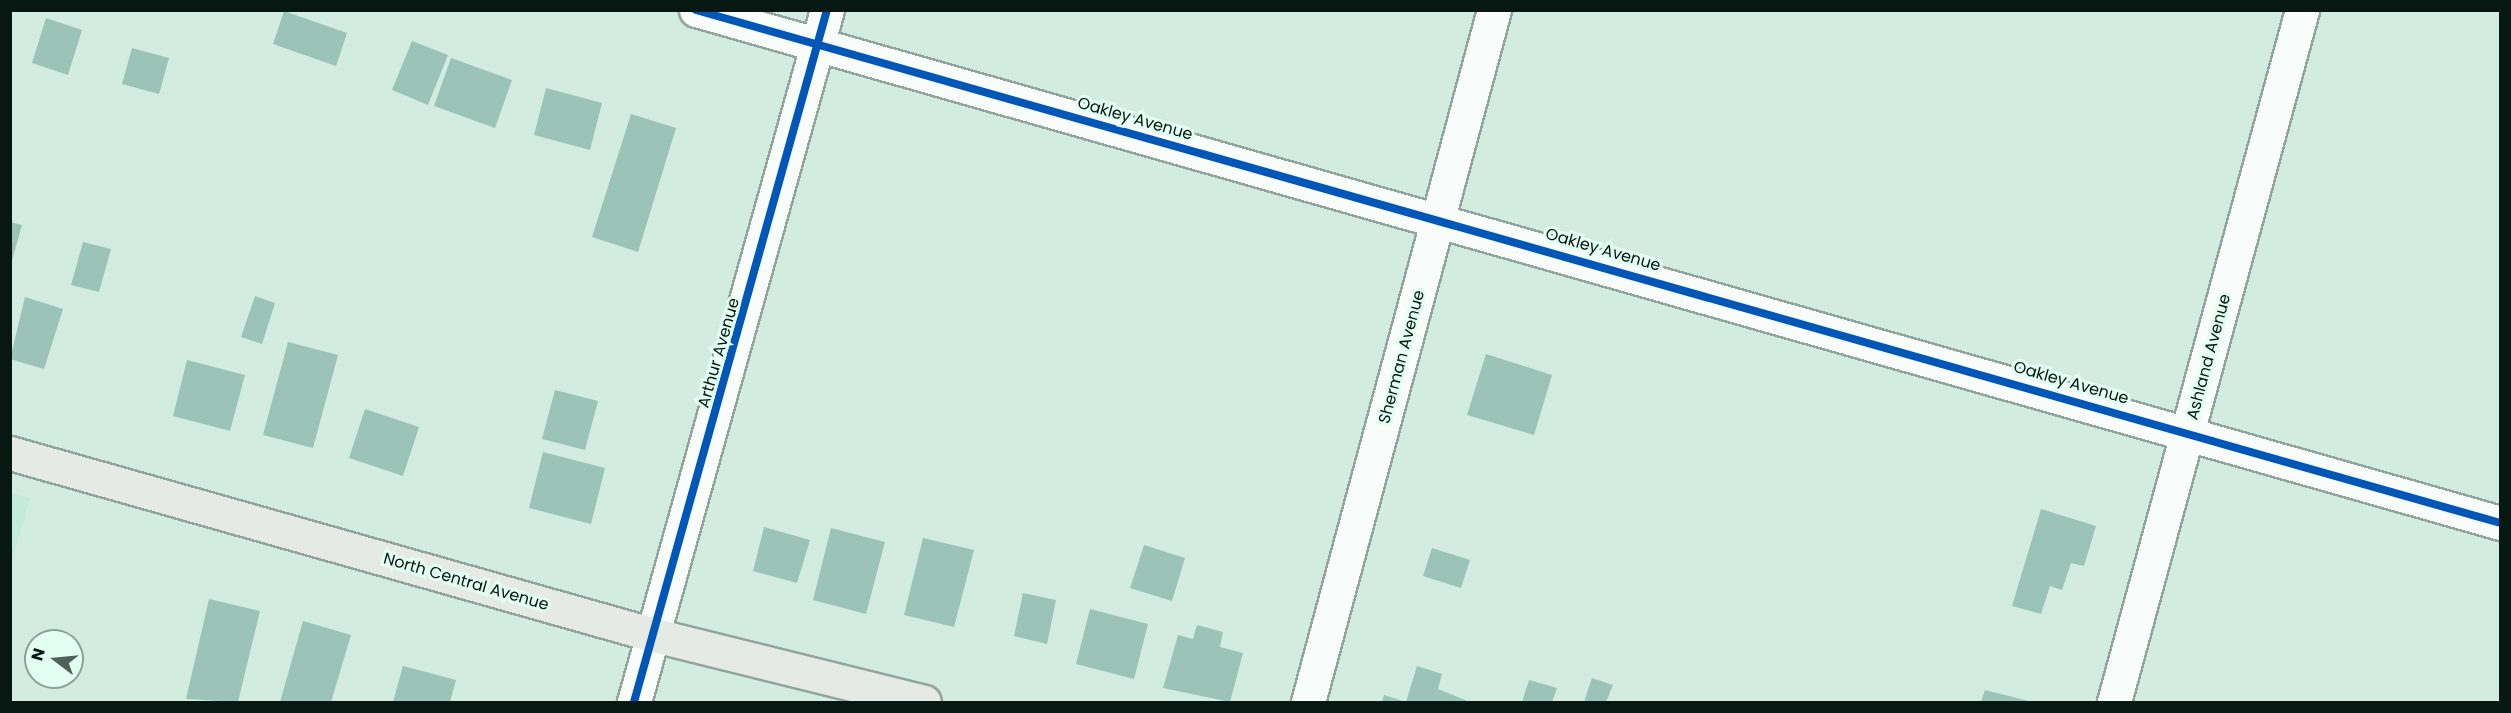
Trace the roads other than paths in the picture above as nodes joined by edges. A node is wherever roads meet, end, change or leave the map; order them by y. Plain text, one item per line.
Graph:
1 (696, 10) edge
2 (827, 10) edge
3 (1494, 10) edge
4 (2302, 10) edge
5 (819, 44) junction
6 (1440, 218) junction
7 (2189, 431) junction
8 (10, 453) edge
9 (2500, 523) edge
10 (654, 635) junction
11 (634, 702) edge
12 (924, 702) edge
13 (1308, 702) edge
14 (2114, 702) edge

1 - 5 street, Oakley Avenue
2 - 5 street, Arthur Avenue
3 - 6 street, Sherman Avenue
4 - 7 street, Ashland Avenue
5 - 6 street, Oakley Avenue
5 - 10 street, Arthur Avenue
6 - 7 street, Oakley Avenue
6 - 13 street, Sherman Avenue
7 - 9 street, Oakley Avenue
7 - 14 street, Ashland Avenue
8 - 10 main road, North Central Avenue
10 - 11 street, Arthur Avenue
10 - 12 main road, North Central Avenue

